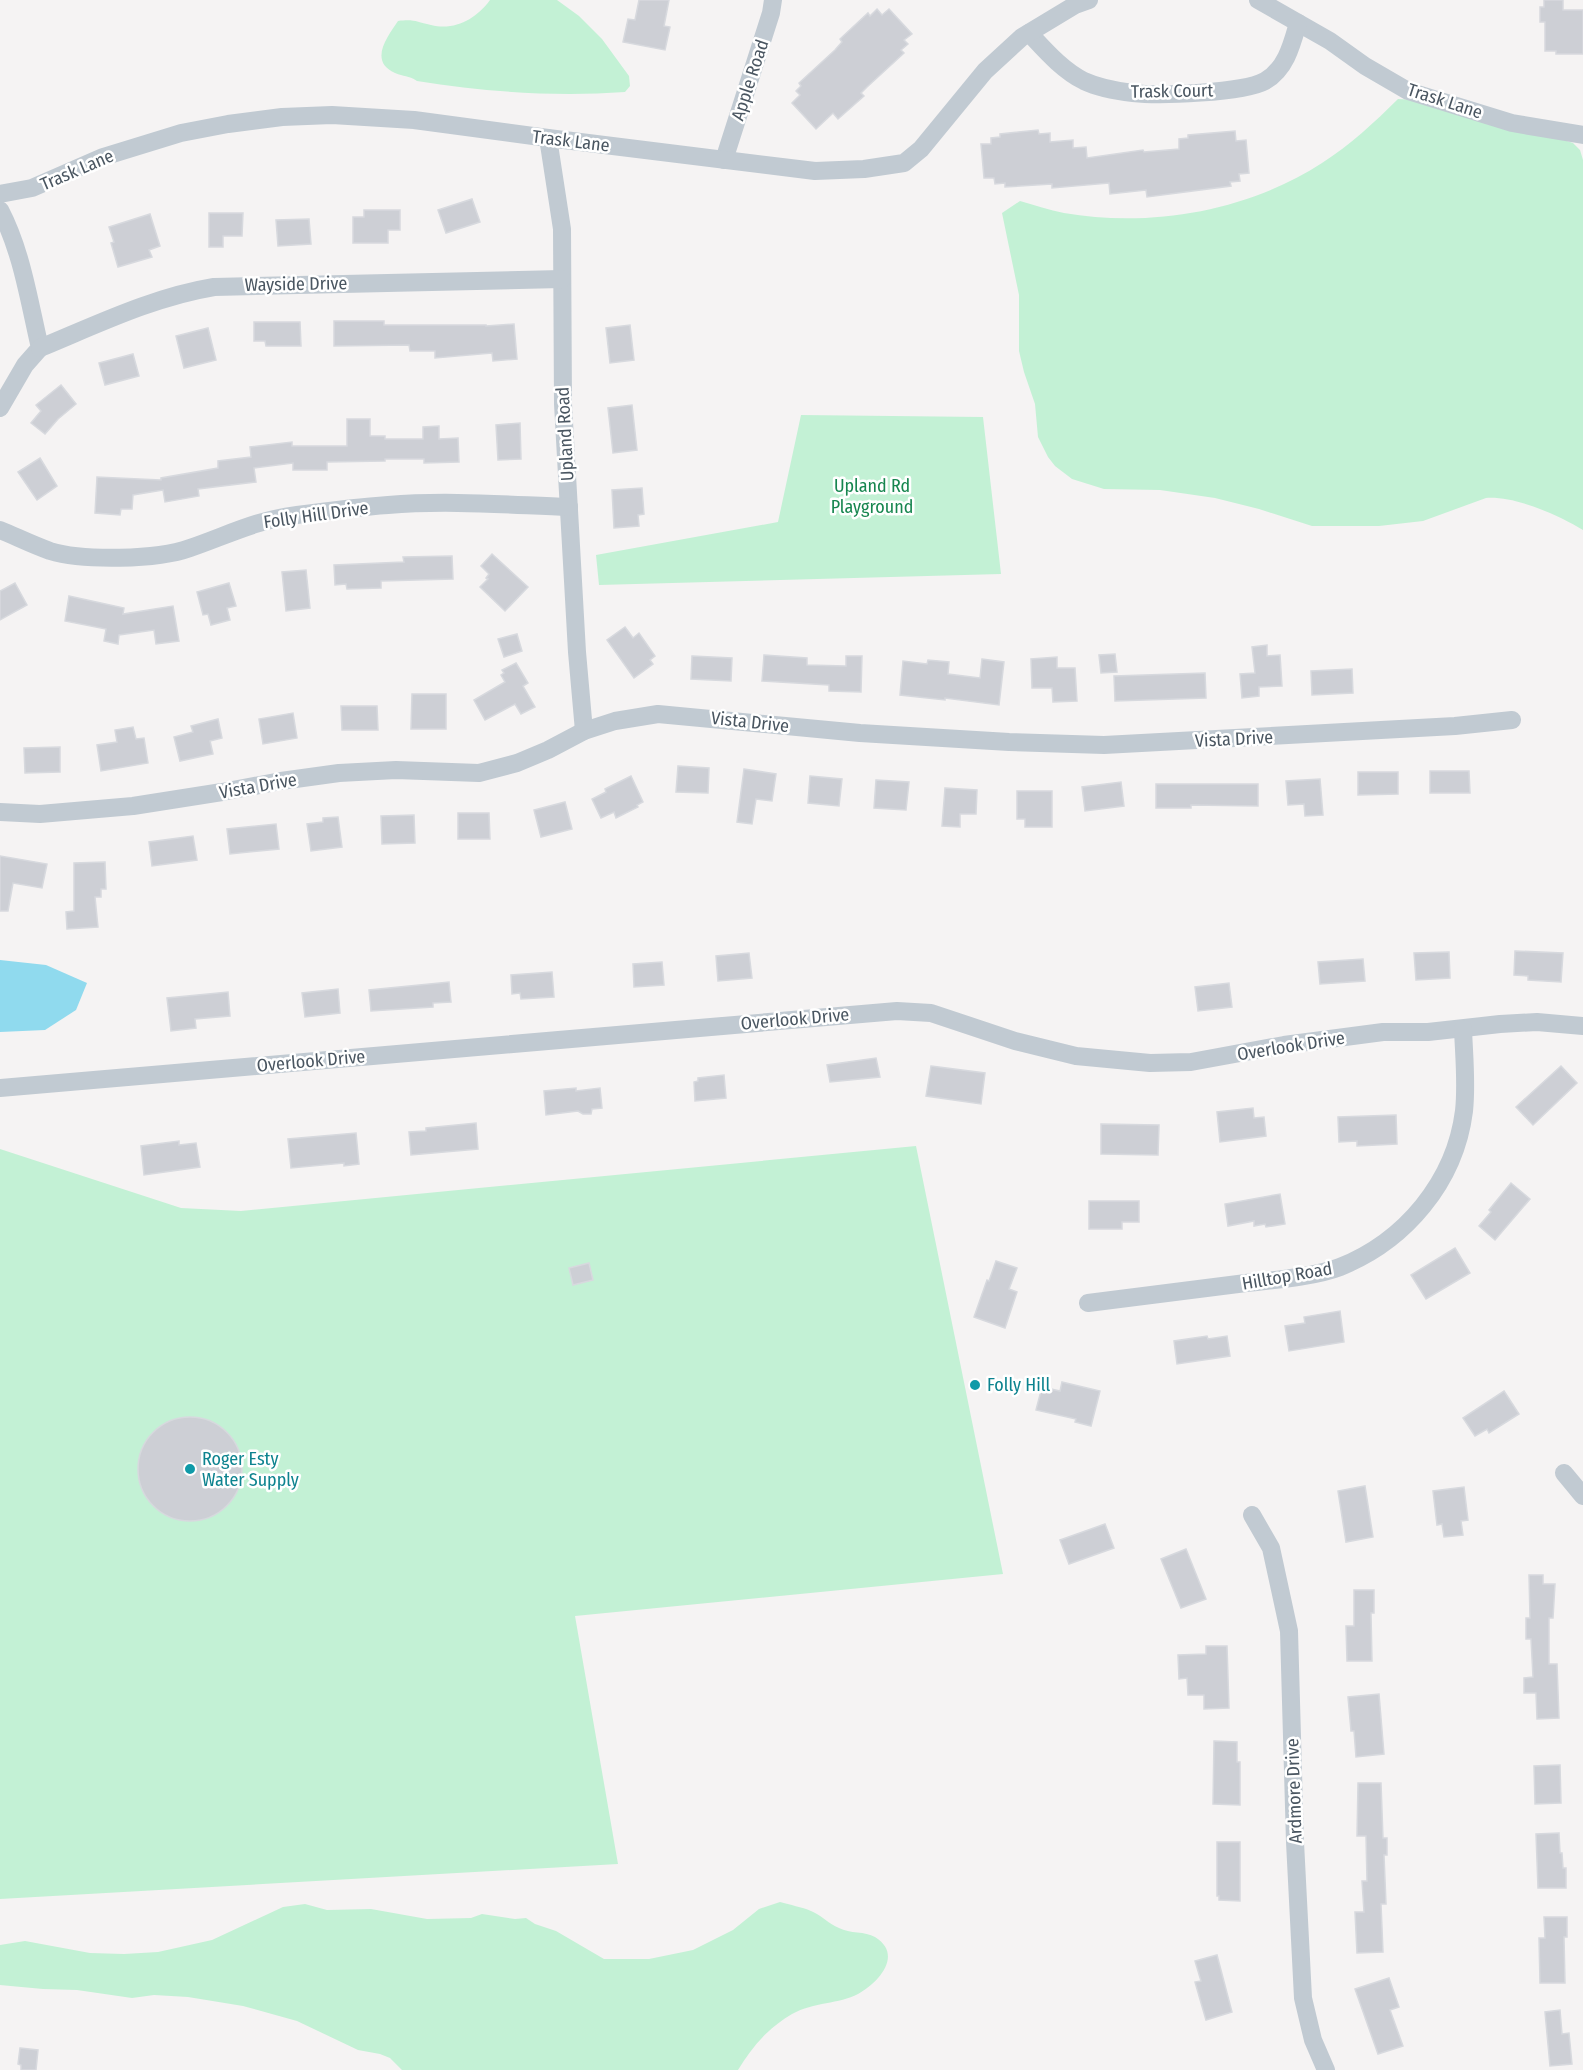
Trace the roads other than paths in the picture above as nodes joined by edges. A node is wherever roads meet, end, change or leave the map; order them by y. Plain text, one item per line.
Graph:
1 (773, 0) edge
2 (1089, 0) edge
3 (1258, 0) edge
4 (1298, 23) junction
5 (1029, 33) junction
6 (1583, 135) edge
7 (548, 138) junction
8 (724, 160) junction
9 (0, 194) edge
10 (0, 210) edge
11 (562, 279) junction
12 (40, 348) junction
13 (0, 408) edge
14 (569, 507) junction
15 (0, 530) edge
16 (1512, 720) dead end
17 (584, 731) junction
18 (0, 812) edge
19 (1583, 1026) edge
20 (1463, 1029) junction
21 (0, 1088) edge
22 (1088, 1303) dead end
23 (1564, 1473) dead end
24 (1583, 1496) edge
25 (1252, 1515) dead end
26 (1326, 2070) edge

1 - 8 street, Apple Road
2 - 5 street, Trask Lane
3 - 4 street, Trask Lane
4 - 5 street, Trask Court
4 - 6 street, Trask Lane
5 - 8 street, Trask Lane
7 - 8 street, Trask Lane
7 - 9 street, Trask Lane
7 - 11 street, Upland Road
10 - 12 street
11 - 12 street, Wayside Drive
11 - 14 street, Upland Road
12 - 13 street, Wayside Drive
14 - 15 street, Folly Hill Drive
14 - 17 street, Upland Road
16 - 17 street, Vista Drive
17 - 18 street, Vista Drive
19 - 20 street, Overlook Drive
20 - 21 street, Overlook Drive
20 - 22 street, Hilltop Road
23 - 24 street
25 - 26 street, Ardmore Drive

